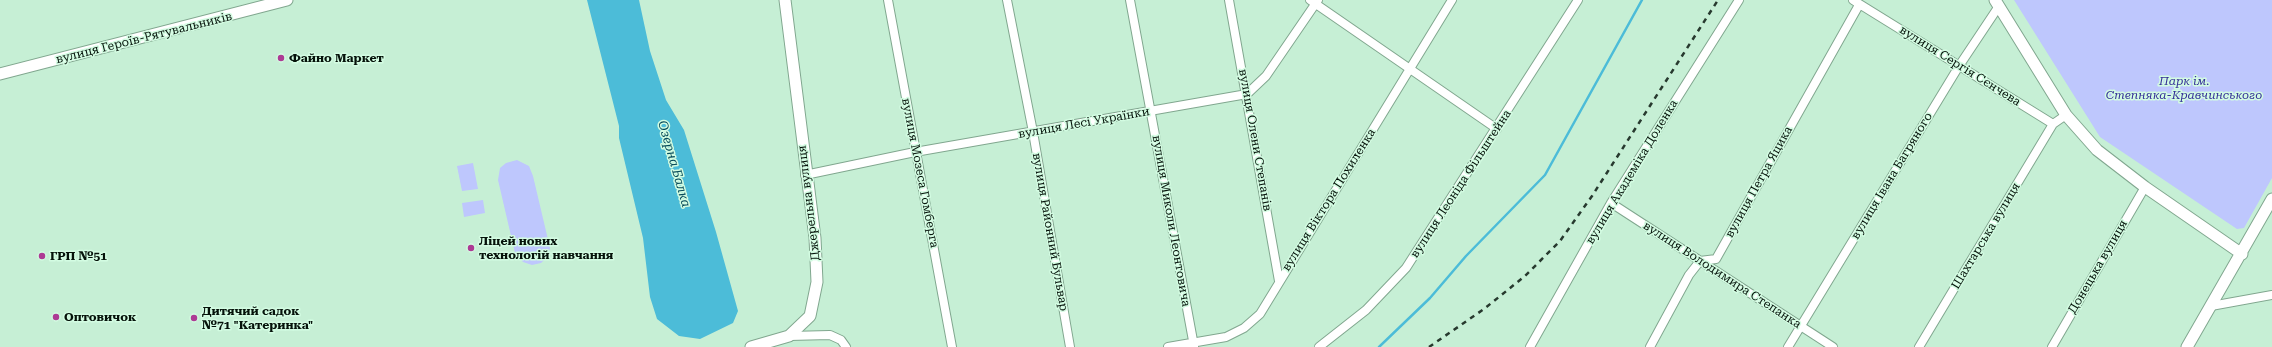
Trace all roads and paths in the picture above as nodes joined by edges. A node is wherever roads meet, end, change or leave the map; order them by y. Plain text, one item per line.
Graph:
1 (287, 0) edge
2 (785, 0) edge
3 (888, 0) edge
4 (1007, 0) edge
5 (1130, 0) edge
6 (1230, 0) edge
7 (1452, 0) edge
8 (1578, 0) edge
9 (1739, 0) edge
10 (1314, 1) edge
11 (1856, 2) edge
12 (1997, 3) edge
13 (1959, 66) junction
14 (1410, 69) junction
15 (0, 74) edge
16 (1247, 94) junction
17 (1151, 112) junction
18 (2066, 115) junction
19 (2053, 124) junction
20 (1497, 128) junction
21 (1033, 132) junction
22 (915, 152) junction
23 (805, 175) junction
24 (2145, 187) junction
25 (2272, 199) edge
26 (1611, 203) junction
27 (2242, 254) junction
28 (1700, 261) junction
29 (1279, 281) junction
30 (2272, 295) edge
31 (2211, 306) junction
32 (1801, 326) junction
33 (789, 336) junction
34 (1193, 345) edge
35 (751, 347) edge
36 (846, 347) edge
37 (952, 347) edge
38 (1070, 347) edge
39 (1168, 347) edge
40 (1319, 347) edge
41 (1530, 347) edge
42 (1650, 347) edge
43 (1788, 347) edge
44 (1833, 347) edge
45 (1919, 347) edge
46 (2052, 347) edge
47 (2187, 347) edge

1 - 15 main road, вулиця Героїв-Рятувальників
2 - 23 main road, Джерельна вулиця
3 - 22 street, вулиця Мозеса Гомберга
4 - 21 street, вулиця Районний Бульвар
5 - 17 street, вулиця Миколи Леонтовича
6 - 16 street, вулиця Олени Степанів
7 - 14 street, вулиця Віктора Похиленка
8 - 20 street, вулиця Леоніда Фільштейна
9 - 26 street, вулиця Академіка Доленка
10 - 14 street
10 - 16 street
11 - 13 street, вулиця Сергія Сєнчева
11 - 28 street, вулиця Петра Яцика
12 - 13 street, вулиця Івана Багряного
12 - 18 main road
13 - 19 street, вулиця Сергія Сєнчева
13 - 32 street, вулиця Івана Багряного
14 - 20 street
14 - 29 street, вулиця Віктора Похиленка
16 - 17 street, вулиця Лесі Українки
16 - 29 street, вулиця Олени Степанів
17 - 21 street, вулиця Лесі Українки
17 - 34 street, вулиця Миколи Леонтовича
18 - 19 street
18 - 24 main road
19 - 45 street, Шахтарська вулиця
20 - 40 street, вулиця Леоніда Фільштейна
21 - 22 street, вулиця Лесі Українки
21 - 38 street, вулиця Районний Бульвар
22 - 23 street, вулиця Лесі Українки
22 - 37 street, вулиця Мозеса Гомберга
23 - 33 main road, Джерельна вулиця
24 - 27 main road
24 - 46 street, Донецька вулиця
25 - 27 main road
26 - 28 street, вулиця Володимира Степанка
26 - 41 street, вулиця Академіка Доленка
27 - 31 main road
28 - 32 street, вулиця Володимира Степанка
28 - 42 street
29 - 34 street, вулиця Віктора Похиленка
30 - 31 street
31 - 47 main road
32 - 43 street, вулиця Івана Багряного
32 - 44 street, вулиця Володимира Степанка
33 - 35 main road
33 - 36 street
34 - 39 street, вулиця Віктора Похиленка

